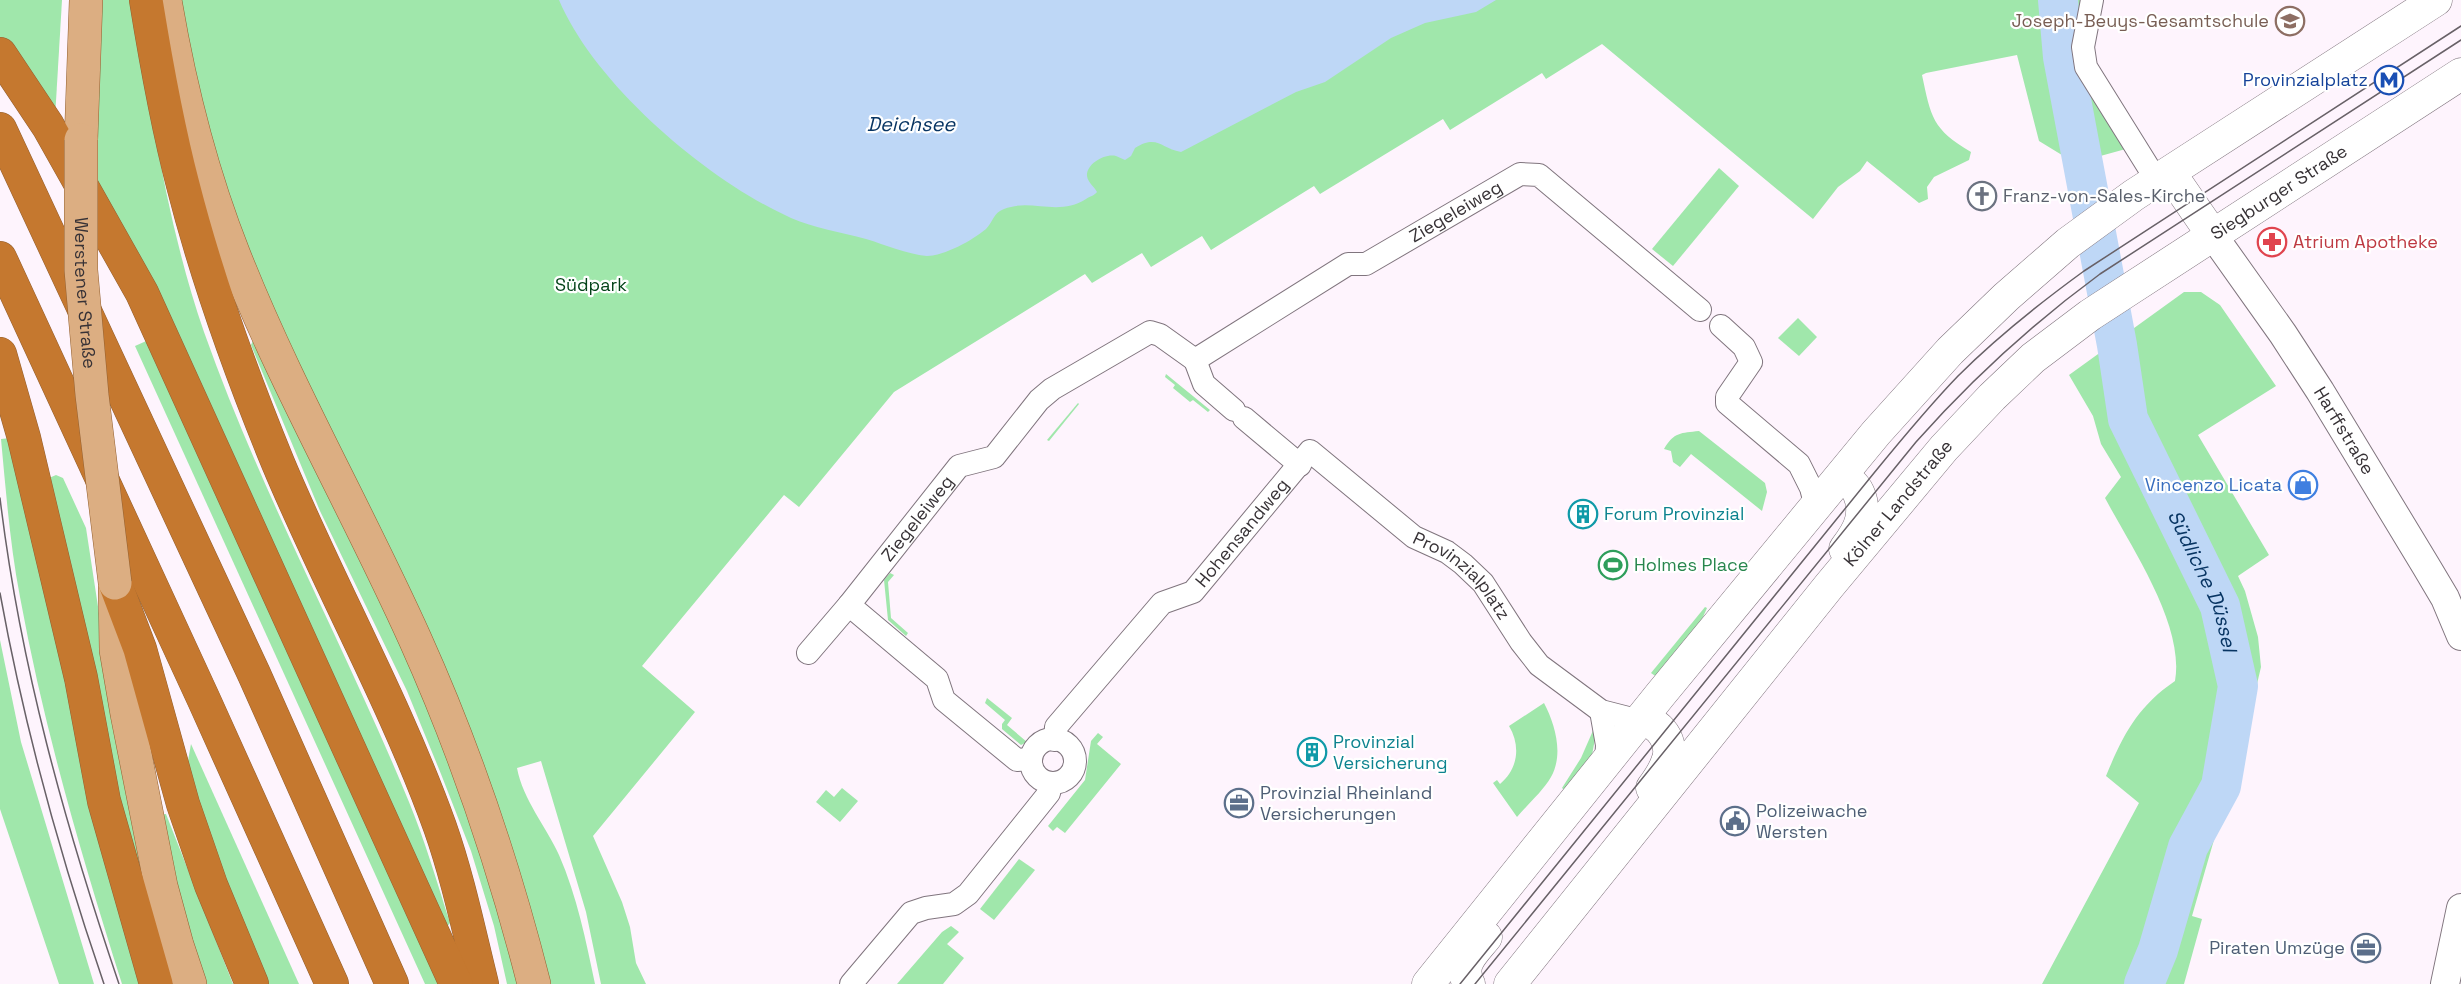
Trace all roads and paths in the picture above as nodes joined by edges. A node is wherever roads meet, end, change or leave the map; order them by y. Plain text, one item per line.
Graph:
1 (86, 0) edge
2 (146, 0) edge
3 (165, 0) edge
4 (2092, 0) edge
5 (2436, 0) edge
6 (0, 54) edge
7 (2461, 74) edge
8 (0, 129) edge
9 (2164, 177) junction
10 (2212, 234) junction
11 (0, 258) edge
12 (1700, 310) dead end
13 (1721, 326) dead end
14 (0, 354) edge
15 (1195, 360) junction
16 (1305, 458) junction
17 (1799, 464) junction
18 (1839, 479) junction
19 (1816, 507) junction
20 (115, 583) junction
21 (1829, 586) junction
22 (849, 605) junction
23 (2461, 636) edge
24 (808, 653) dead end
25 (1601, 711) junction
26 (1640, 720) junction
27 (1055, 740) junction
28 (1031, 759) junction
29 (1606, 764) junction
30 (1051, 783) junction
31 (1636, 827) junction
32 (1505, 889) junction
33 (2461, 908) edge
34 (156, 984) edge
35 (190, 984) edge
36 (252, 984) edge
37 (332, 984) edge
38 (392, 984) edge
39 (456, 984) edge
40 (482, 984) edge
41 (534, 984) edge
42 (851, 984) edge
43 (1428, 984) edge
44 (1469, 984) edge
45 (1510, 984) edge
46 (2445, 984) edge

1 - 20 main road, Werstener Straße, bridge
2 - 40 highway
3 - 41 main road
4 - 9 street, Siegburger Straße
5 - 9 main road
6 - 39 highway
7 - 10 main road, Siegburger Straße
8 - 38 highway
9 - 10 main road, Siegburger Straße
9 - 18 main road
10 - 21 main road, Kölner Landstraße
10 - 23 street, Harffstraße
11 - 37 highway
12 - 15 street, Ziegeleiweg
13 - 17 street
14 - 34 highway
15 - 16 street, Ziegeleiweg
15 - 22 street, Ziegeleiweg
16 - 25 street, Provinzialplatz
16 - 27 street, Hohensandweg
17 - 18 street
17 - 19 street
18 - 19 main road
18 - 21 main road
19 - 26 main road
20 - 35 main road, Werstener Straße
20 - 36 highway
21 - 31 main road, Kölner Landstraße
22 - 24 street, Ziegeleiweg
22 - 28 street
25 - 26 street, Provinzialplatz
25 - 29 street
26 - 29 main road
26 - 31 main road, Kölner Landstraße
27 - 28 street
27 - 30 street
28 - 30 street
29 - 32 main road
30 - 42 street
31 - 45 main road, Kölner Landstraße
32 - 43 main road
32 - 44 main road
33 - 46 street

